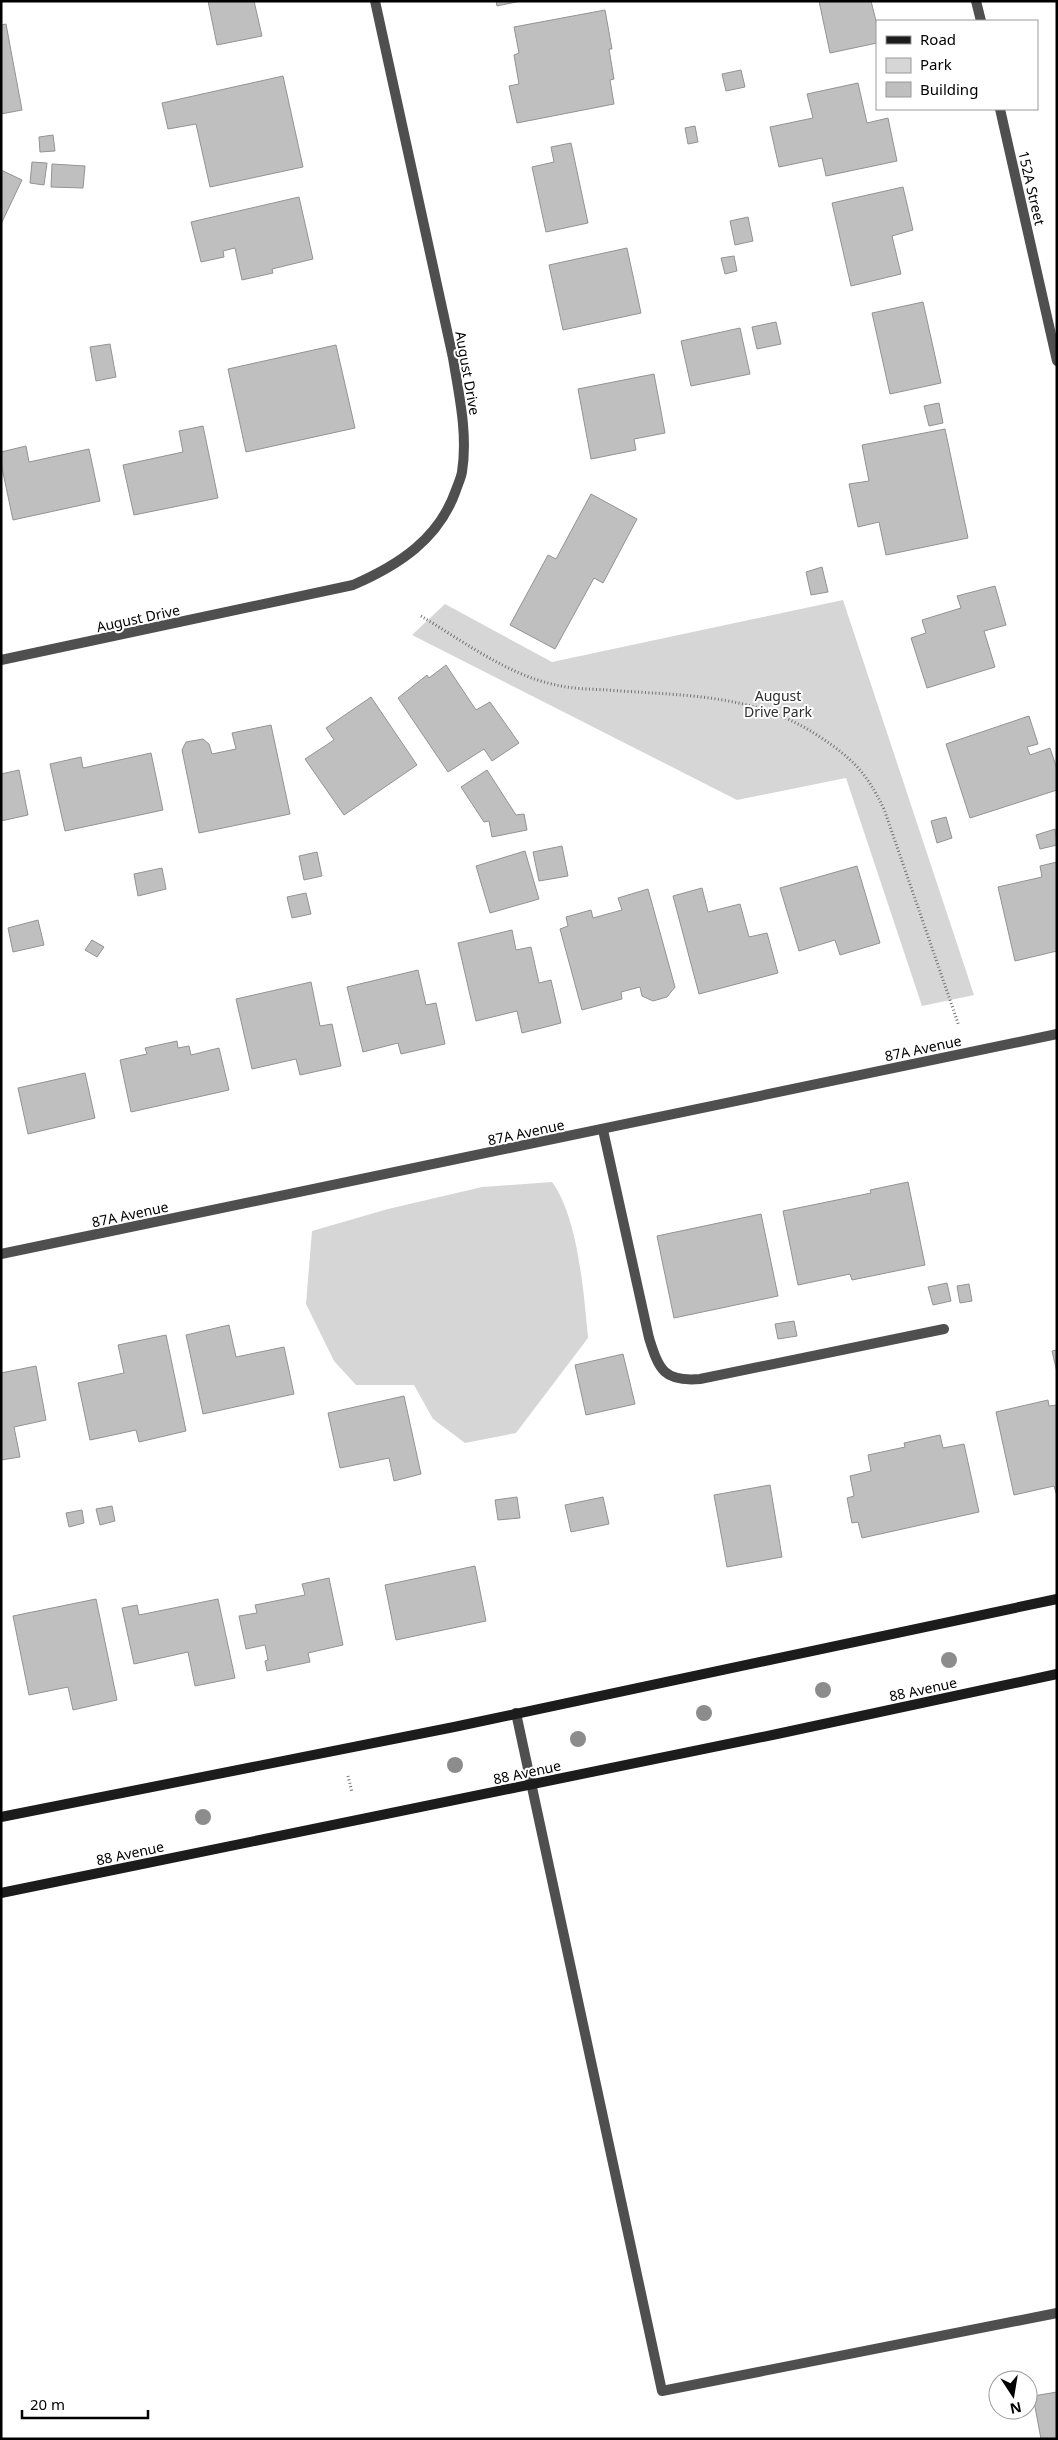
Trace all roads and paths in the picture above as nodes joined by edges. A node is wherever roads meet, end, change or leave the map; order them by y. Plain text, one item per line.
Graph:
1 (375, 1) edge
2 (976, 1) edge
3 (981, 20) edge
4 (1000, 110) edge
5 (1057, 361) edge
6 (421, 616) dead end
7 (1, 660) edge
8 (960, 1029) dead end
9 (1057, 1034) edge
10 (603, 1130) junction
11 (1, 1254) edge
12 (944, 1328) dead end
13 (1057, 1599) edge
14 (1057, 1674) edge
15 (516, 1713) junction
16 (348, 1776) dead end
17 (533, 1785) junction
18 (353, 1798) dead end
19 (1, 1817) edge
20 (1, 1894) edge
21 (1057, 2313) edge

1 - 7 street, August Drive
2 - 3 street
4 - 5 street, 152A Street
6 - 8 path
9 - 10 street, 87A Avenue
10 - 11 street, 87A Avenue
10 - 12 street
13 - 15 main road
14 - 17 main road, 88 Avenue
15 - 17 street
15 - 19 main road
16 - 18 path
17 - 20 main road, 88 Avenue
17 - 21 street

